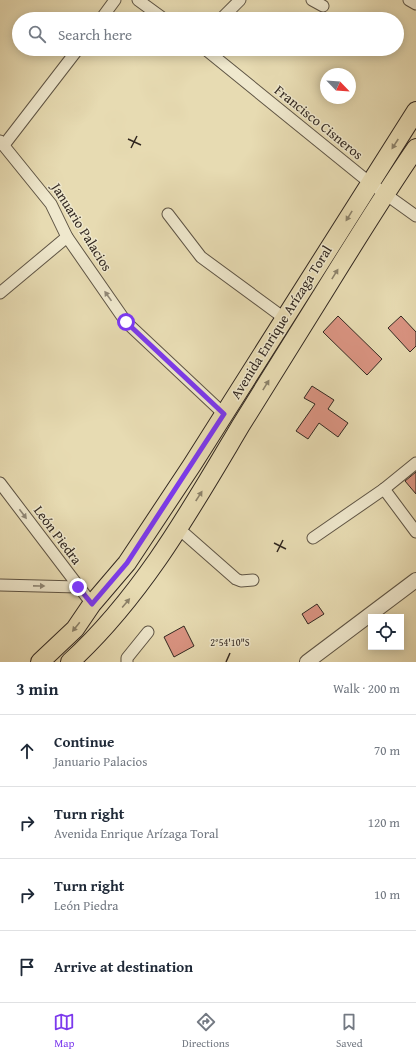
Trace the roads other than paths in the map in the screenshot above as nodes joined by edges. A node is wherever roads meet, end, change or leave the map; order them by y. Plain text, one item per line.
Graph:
1 (115, 0) edge
2 (138, 0) edge
3 (240, 0) edge
4 (312, 0) edge
5 (409, 0) edge
6 (416, 4) edge
7 (323, 6) dead end
8 (106, 12) edge
9 (154, 12) edge
10 (228, 12) edge
11 (72, 56) edge
12 (214, 56) edge
13 (416, 111) edge
14 (2, 143) edge
15 (416, 148) edge
16 (370, 183) junction
17 (384, 194) junction
18 (168, 214) dead end
19 (416, 216) edge
20 (67, 237) junction
21 (0, 293) edge
22 (284, 318) junction
23 (224, 414) junction
24 (416, 463) edge
25 (0, 483) edge
26 (384, 489) junction
27 (178, 528) junction
28 (416, 532) edge
29 (313, 538) dead end
30 (253, 580) dead end
31 (416, 580) edge
32 (0, 585) edge
33 (78, 587) junction
34 (92, 604) junction
35 (148, 632) dead end
36 (40, 662) edge
37 (70, 662) edge
38 (127, 662) edge
39 (307, 662) edge

1 - 8 street
2 - 9 street
3 - 10 street
4 - 7 street
5 - 6 street
11 - 14 street
12 - 16 street, Francisco Cisneros
13 -> 16 main road, Avenida Enrique Arízaga Toral
14 - 20 street, Januario Palacios
15 - 17 main road, Avenida Enrique Arízaga Toral
16 - 17 street, Francisco Cisneros
16 -> 22 main road, Avenida Enrique Arízaga Toral
17 - 19 street, Francisco Cisneros
27 -> 17 main road, Avenida Enrique Arízaga Toral
18 - 22 street
20 - 21 street
23 -> 20 street, Januario Palacios
22 - 23 main road, Avenida Enrique Arízaga Toral
23 - 34 main road, Avenida Enrique Arízaga Toral
24 - 26 street
25 -> 33 street, León Piedra
26 - 28 street
26 - 29 street
27 - 30 street
37 -> 27 main road, Avenida Enrique Arízaga Toral
31 - 39 street
32 -> 33 street
33 - 34 street, León Piedra
34 -> 36 main road, Avenida Enrique Arízaga Toral
35 - 38 street

